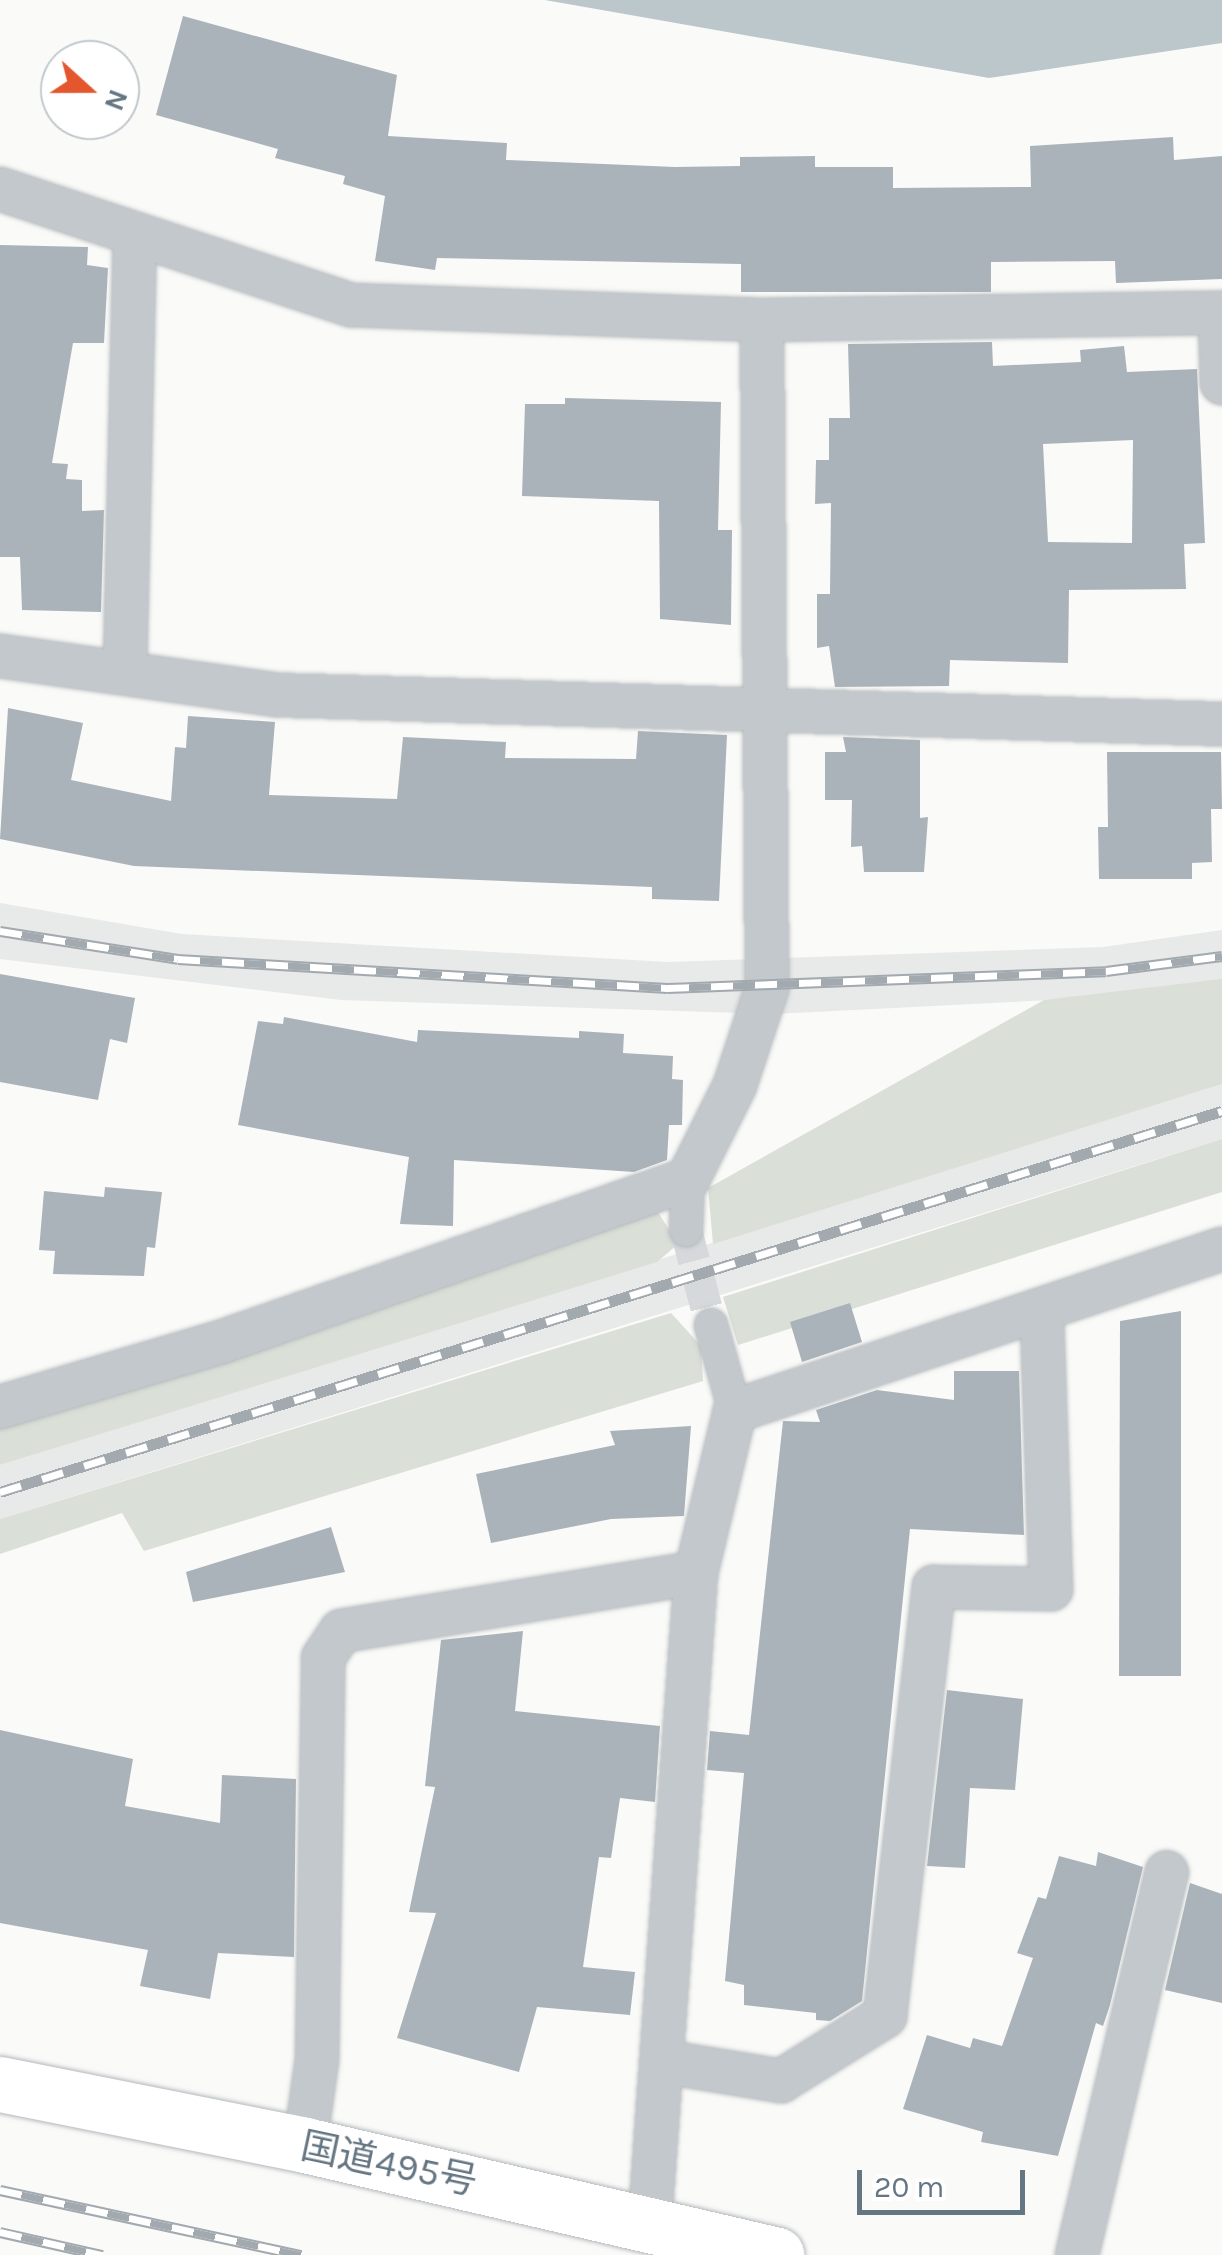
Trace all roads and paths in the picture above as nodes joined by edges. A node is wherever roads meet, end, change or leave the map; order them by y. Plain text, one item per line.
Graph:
1 (0, 189) edge
2 (136, 234) junction
3 (1221, 313) edge
4 (762, 320) junction
5 (1222, 383) edge
6 (0, 656) edge
7 (125, 671) junction
8 (760, 707) junction
9 (1222, 724) edge
10 (688, 1179) junction
11 (686, 1230) tunnel mouth
12 (1222, 1249) edge
13 (1042, 1312) junction
14 (711, 1325) tunnel mouth
15 (0, 1408) edge
16 (735, 1411) junction
17 (696, 1573) junction
18 (1167, 1872) dead end
19 (665, 2062) junction
20 (0, 2084) edge
21 (305, 2145) junction
22 (650, 2221) junction
23 (776, 2255) edge
24 (1076, 2255) edge

1 - 2 street
2 - 4 street
2 - 7 street
3 - 4 street
3 - 5 street
4 - 8 street
6 - 7 street
7 - 8 street
8 - 9 street
8 - 10 street
10 - 11 street
10 - 15 street
12 - 13 street
13 - 16 street
13 - 19 street
14 - 16 street
16 - 17 street
17 - 19 street
17 - 21 street
18 - 24 street
19 - 22 street
20 - 21 highway, 国道495号
21 - 22 highway, 国道495号
22 - 23 highway, 国道495号

